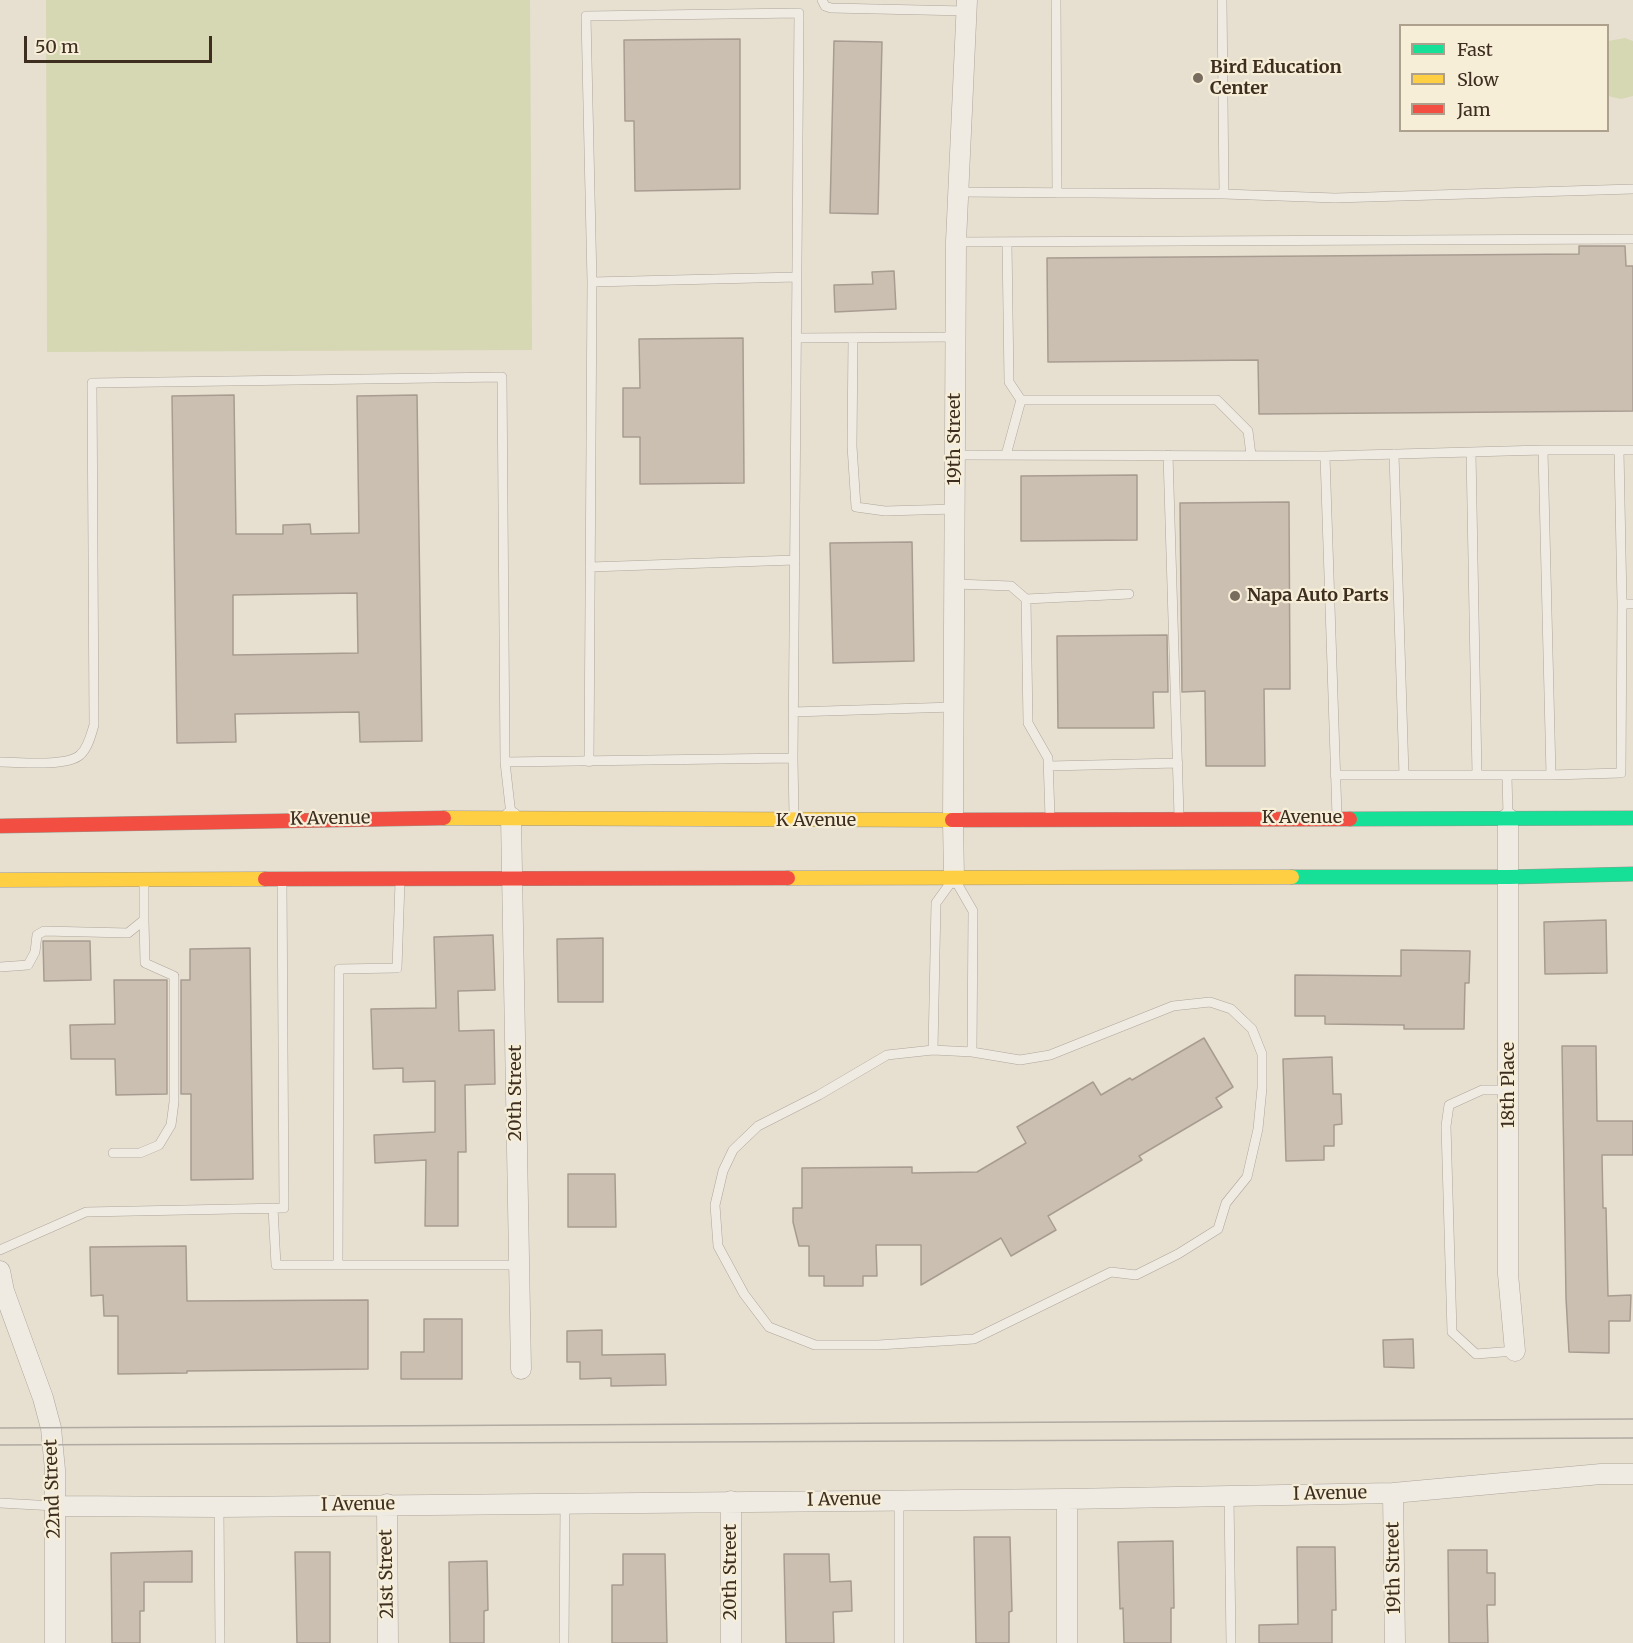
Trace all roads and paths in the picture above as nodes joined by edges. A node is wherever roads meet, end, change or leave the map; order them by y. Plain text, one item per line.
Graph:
1 (822, 0) edge
2 (1056, 0) edge
3 (1222, 0) edge
4 (967, 5) edge
5 (1633, 189) edge
6 (958, 192) junction
7 (1057, 193) junction
8 (1224, 194) junction
9 (1633, 239) edge
10 (956, 242) junction
11 (1007, 242) junction
12 (797, 276) junction
13 (592, 282) junction
14 (956, 337) junction
15 (796, 338) junction
16 (853, 338) junction
17 (1021, 399) junction
18 (1543, 450) junction
19 (1619, 450) junction
20 (1633, 450) edge
21 (1471, 452) junction
22 (1394, 454) junction
23 (955, 455) junction
24 (1006, 455) junction
25 (1168, 455) junction
26 (1251, 455) junction
27 (1325, 456) junction
28 (955, 509) junction
29 (795, 560) junction
30 (590, 567) junction
31 (955, 584) junction
32 (1129, 594) dead end
33 (1026, 598) junction
34 (1622, 604) junction
35 (1633, 604) edge
36 (954, 707) junction
37 (794, 712) junction
38 (793, 758) junction
39 (1621, 760) junction
40 (1633, 760) edge
41 (0, 762) edge
42 (505, 762) junction
43 (589, 762) junction
44 (1178, 763) junction
45 (1049, 766) junction
46 (1335, 775) junction
47 (1404, 775) junction
48 (1477, 775) junction
49 (1551, 775) junction
50 (1507, 776) junction
51 (512, 817) junction
52 (1179, 818) junction
53 (1337, 818) junction
54 (1508, 818) junction
55 (1633, 818) edge
56 (1050, 819) junction
57 (794, 821) junction
58 (953, 821) junction
59 (0, 826) edge
60 (1633, 874) edge
61 (1509, 877) junction
62 (954, 878) junction
63 (0, 879) edge
64 (144, 879) junction
65 (282, 879) junction
66 (400, 879) junction
67 (513, 879) junction
68 (144, 920) junction
69 (0, 967) edge
70 (933, 1050) junction
71 (972, 1052) junction
72 (1509, 1090) junction
73 (113, 1153) dead end
74 (273, 1208) junction
75 (0, 1250) edge
76 (338, 1265) junction
77 (518, 1265) junction
78 (0, 1271) edge
79 (1515, 1351) joint
80 (521, 1369) dead end
81 (1633, 1474) edge
82 (1393, 1493) junction
83 (1229, 1496) junction
84 (899, 1499) junction
85 (1067, 1499) junction
86 (731, 1501) junction
87 (0, 1503) edge
88 (566, 1503) junction
89 (387, 1504) junction
90 (55, 1506) junction
91 (219, 1507) junction
92 (55, 1643) edge
93 (220, 1643) edge
94 (388, 1643) edge
95 (564, 1643) edge
96 (732, 1643) edge
97 (899, 1643) edge
98 (1067, 1643) edge
99 (1231, 1643) edge
100 (1395, 1643) edge

1 - 4 lane
2 - 7 lane
3 - 8 lane
4 - 6 street, 19th Street
5 - 8 lane
6 - 7 lane
6 - 10 street, 19th Street
7 - 8 lane
9 - 11 lane
10 - 11 lane
10 - 14 street, 19th Street
11 - 17 lane
12 - 13 lane
12 - 13 lane
12 - 15 lane
13 - 30 lane
14 - 16 lane
14 - 23 street, 19th Street
15 - 16 lane
15 - 29 lane
16 - 28 lane
17 - 24 lane
17 - 26 lane
18 - 19 lane
18 - 21 lane
18 - 49 lane
19 - 20 lane
19 - 34 lane
21 - 22 lane
21 - 48 lane
22 - 27 lane
22 - 47 lane
23 - 24 lane
23 - 28 street, 19th Street
24 - 25 lane
25 - 26 lane
25 - 44 lane
26 - 27 lane
27 - 46 lane
28 - 31 street, 19th Street
29 - 30 lane
29 - 37 lane
30 - 43 lane
31 - 33 lane
31 - 36 street, 19th Street
32 - 33 lane
33 - 45 lane
34 - 35 lane
34 - 39 lane
36 - 37 lane
36 - 58 street, 19th Street
37 - 38 lane
38 - 43 lane
38 - 57 lane
39 - 40 lane
39 - 49 lane
41 - 42 lane
42 - 43 lane
42 - 51 lane
44 - 45 lane
44 - 52 lane
45 - 56 lane
46 - 47 lane
46 - 53 lane
47 - 48 lane
48 - 50 lane
49 - 50 lane
50 - 54 lane
51 - 57 main road, K Avenue
51 - 59 main road, K Avenue
51 - 67 street, 20th Street
52 - 53 main road, K Avenue
52 - 56 main road, K Avenue
53 - 54 main road, K Avenue
54 - 55 main road, K Avenue
54 - 61 street, 18th Place
56 - 58 main road, K Avenue
57 - 58 main road, K Avenue
58 - 62 street, 19th Street
60 - 61 main road
61 - 62 main road
61 - 72 street, 18th Place
62 - 67 main road
62 - 70 lane
62 - 71 lane
63 - 64 main road
64 - 65 main road
64 - 68 lane
65 - 66 main road
65 - 74 lane
66 - 67 main road
66 - 76 lane
67 - 77 street, 20th Street
68 - 69 lane
68 - 73 lane
70 - 71 lane
70 - 71 lane
72 - 79 street, 18th Place
72 - 79 lane
74 - 75 lane
74 - 76 lane
76 - 77 lane
77 - 80 street, 20th Street
78 - 90 street, 22nd Street
81 - 82 street, I Avenue
82 - 83 street, I Avenue
82 - 100 street, 19th Street
83 - 85 street, I Avenue
83 - 99 lane
84 - 85 street, I Avenue
84 - 86 street, I Avenue
84 - 97 lane
85 - 98 street
86 - 88 street, I Avenue
86 - 96 street, 20th Street
87 - 90 lane
88 - 89 street, I Avenue
88 - 95 lane
89 - 91 street, I Avenue
89 - 94 street, 21st Street
90 - 91 street, I Avenue
90 - 92 street, 22nd Street
91 - 93 lane

